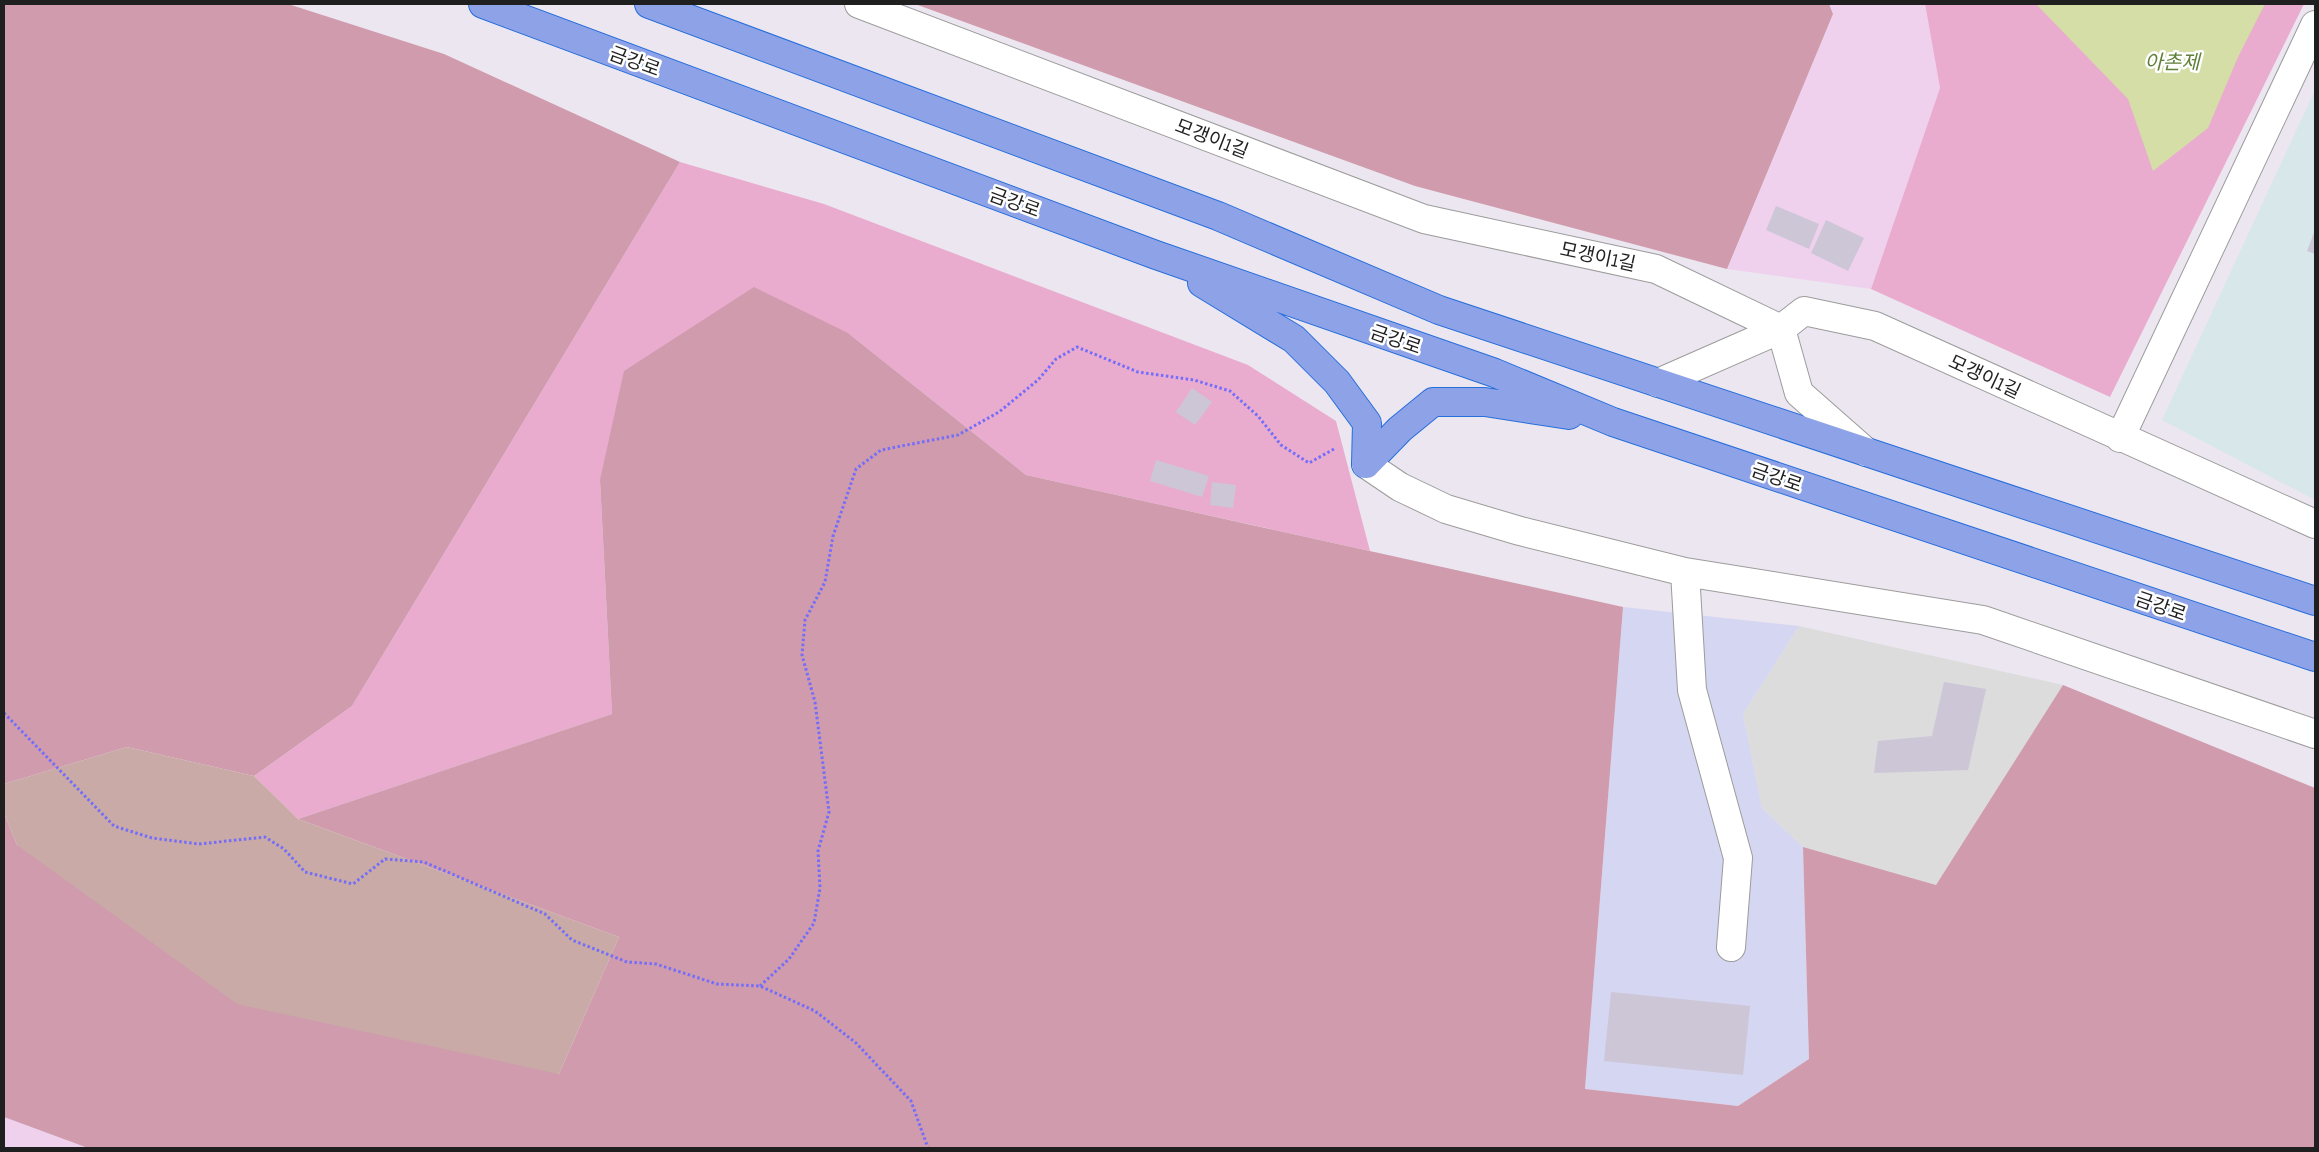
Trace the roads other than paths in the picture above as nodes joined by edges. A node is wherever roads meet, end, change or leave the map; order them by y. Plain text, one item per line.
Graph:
1 (483, 4) edge
2 (649, 4) edge
3 (859, 4) edge
4 (2315, 25) edge
5 (1156, 255) junction
6 (1781, 329) junction
7 (1658, 383) junction
8 (1614, 422) junction
9 (2120, 438) junction
10 (1867, 453) junction
11 (1366, 464) junction
12 (2315, 524) edge
13 (1685, 572) junction
14 (2315, 601) edge
15 (2315, 657) edge
16 (2315, 734) edge
17 (1731, 948) dead end

1 - 5 highway, 금강로
2 - 7 highway
3 - 6 street, 모갱이1길
4 - 9 street
5 - 8 highway, 금강로
5 - 11 highway
6 - 7 street
6 - 9 street, 모갱이1길
6 - 10 street
7 - 10 highway
8 - 11 highway
8 - 15 highway, 금강로
9 - 12 street, 모갱이1길
10 - 14 highway
11 - 13 street
13 - 16 street
13 - 17 street

